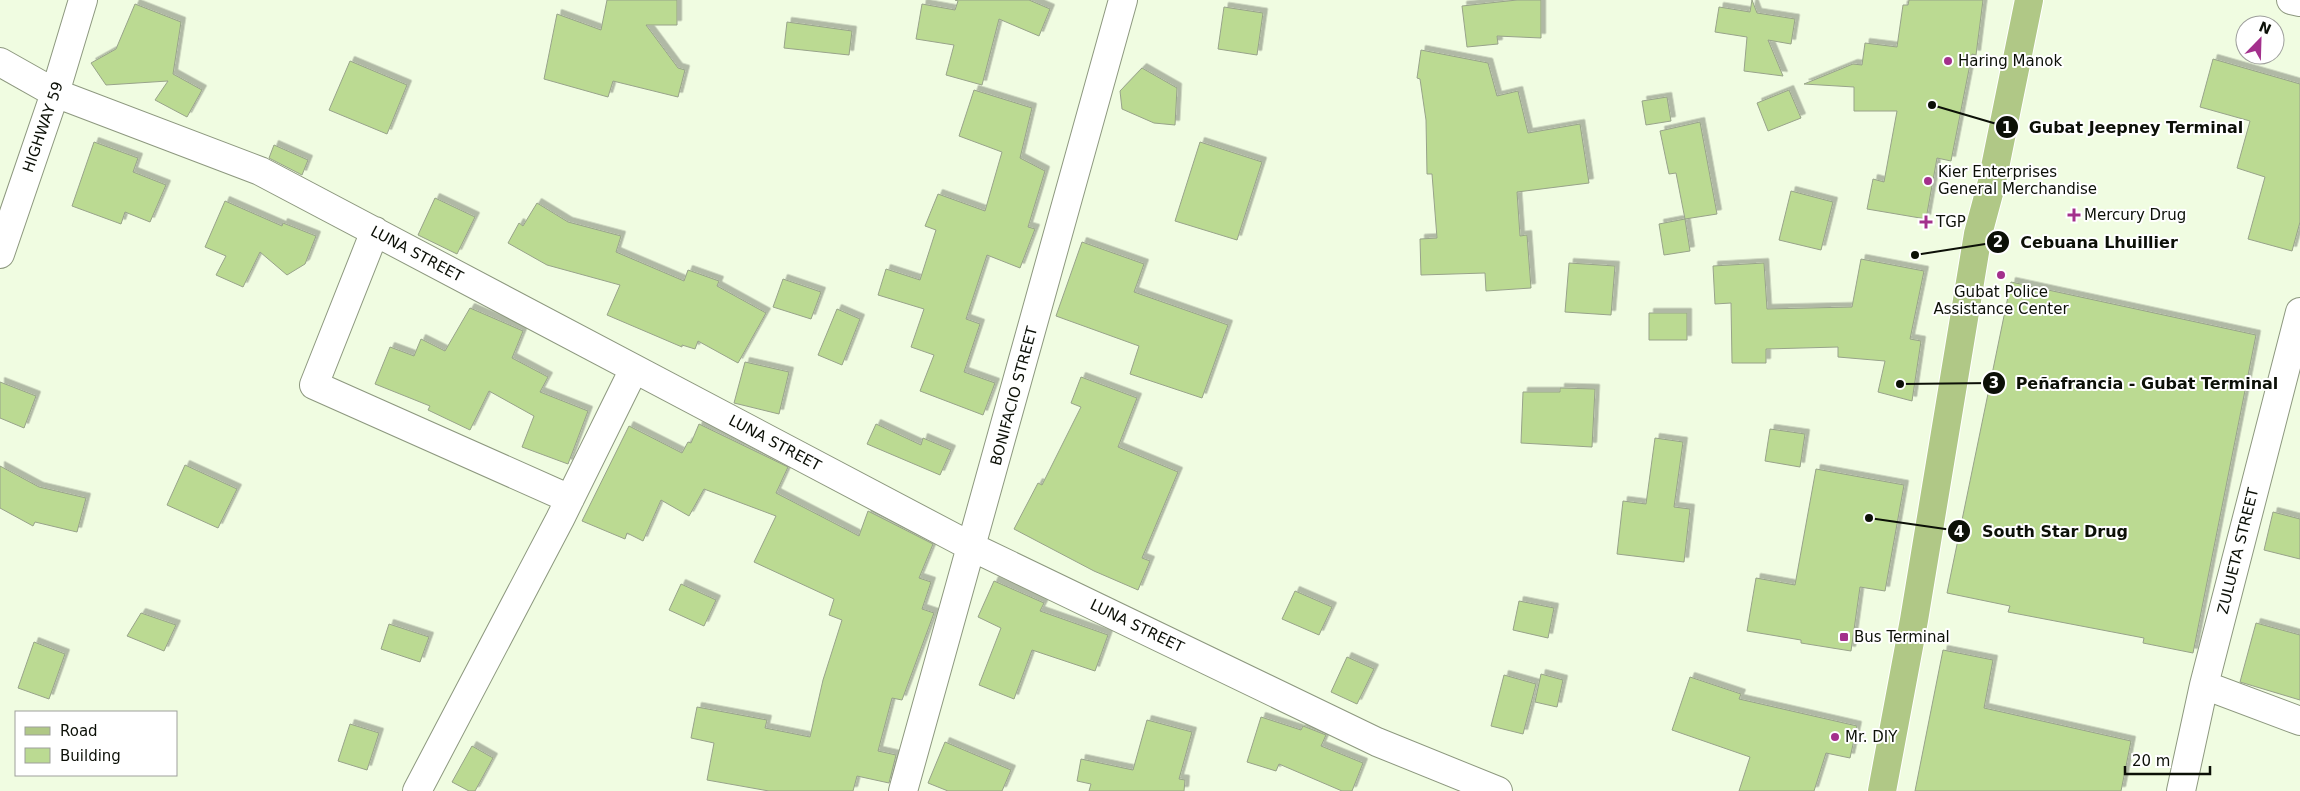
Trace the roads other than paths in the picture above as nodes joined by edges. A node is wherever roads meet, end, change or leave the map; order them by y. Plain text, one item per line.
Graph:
1 (83, 0) edge
2 (1123, 0) edge
3 (2029, 0) edge
4 (2291, 0) edge
5 (2300, 2) edge
6 (0, 62) edge
7 (55, 93) junction
8 (375, 231) junction
9 (0, 254) edge
10 (2298, 329) edge
11 (634, 368) junction
12 (570, 499) junction
13 (972, 547) junction
14 (2204, 684) junction
15 (2300, 720) edge
16 (417, 791) edge
17 (903, 791) edge
18 (1498, 791) edge
19 (1882, 791) edge
20 (2181, 791) edge

1 - 7 street, HIGHWAY 59
2 - 13 street, BONIFACIO STREET
3 - 19 main road
4 - 5 street
6 - 7 street, LUNA STREET
7 - 8 street, LUNA STREET
7 - 9 street, HIGHWAY 59
8 - 11 street, LUNA STREET
8 - 12 street
10 - 14 street, ZULUETA STREET
11 - 12 street
11 - 13 street, LUNA STREET
12 - 16 street
13 - 17 street, BONIFACIO STREET
13 - 18 street, LUNA STREET
14 - 15 street
14 - 20 street, ZULUETA STREET

